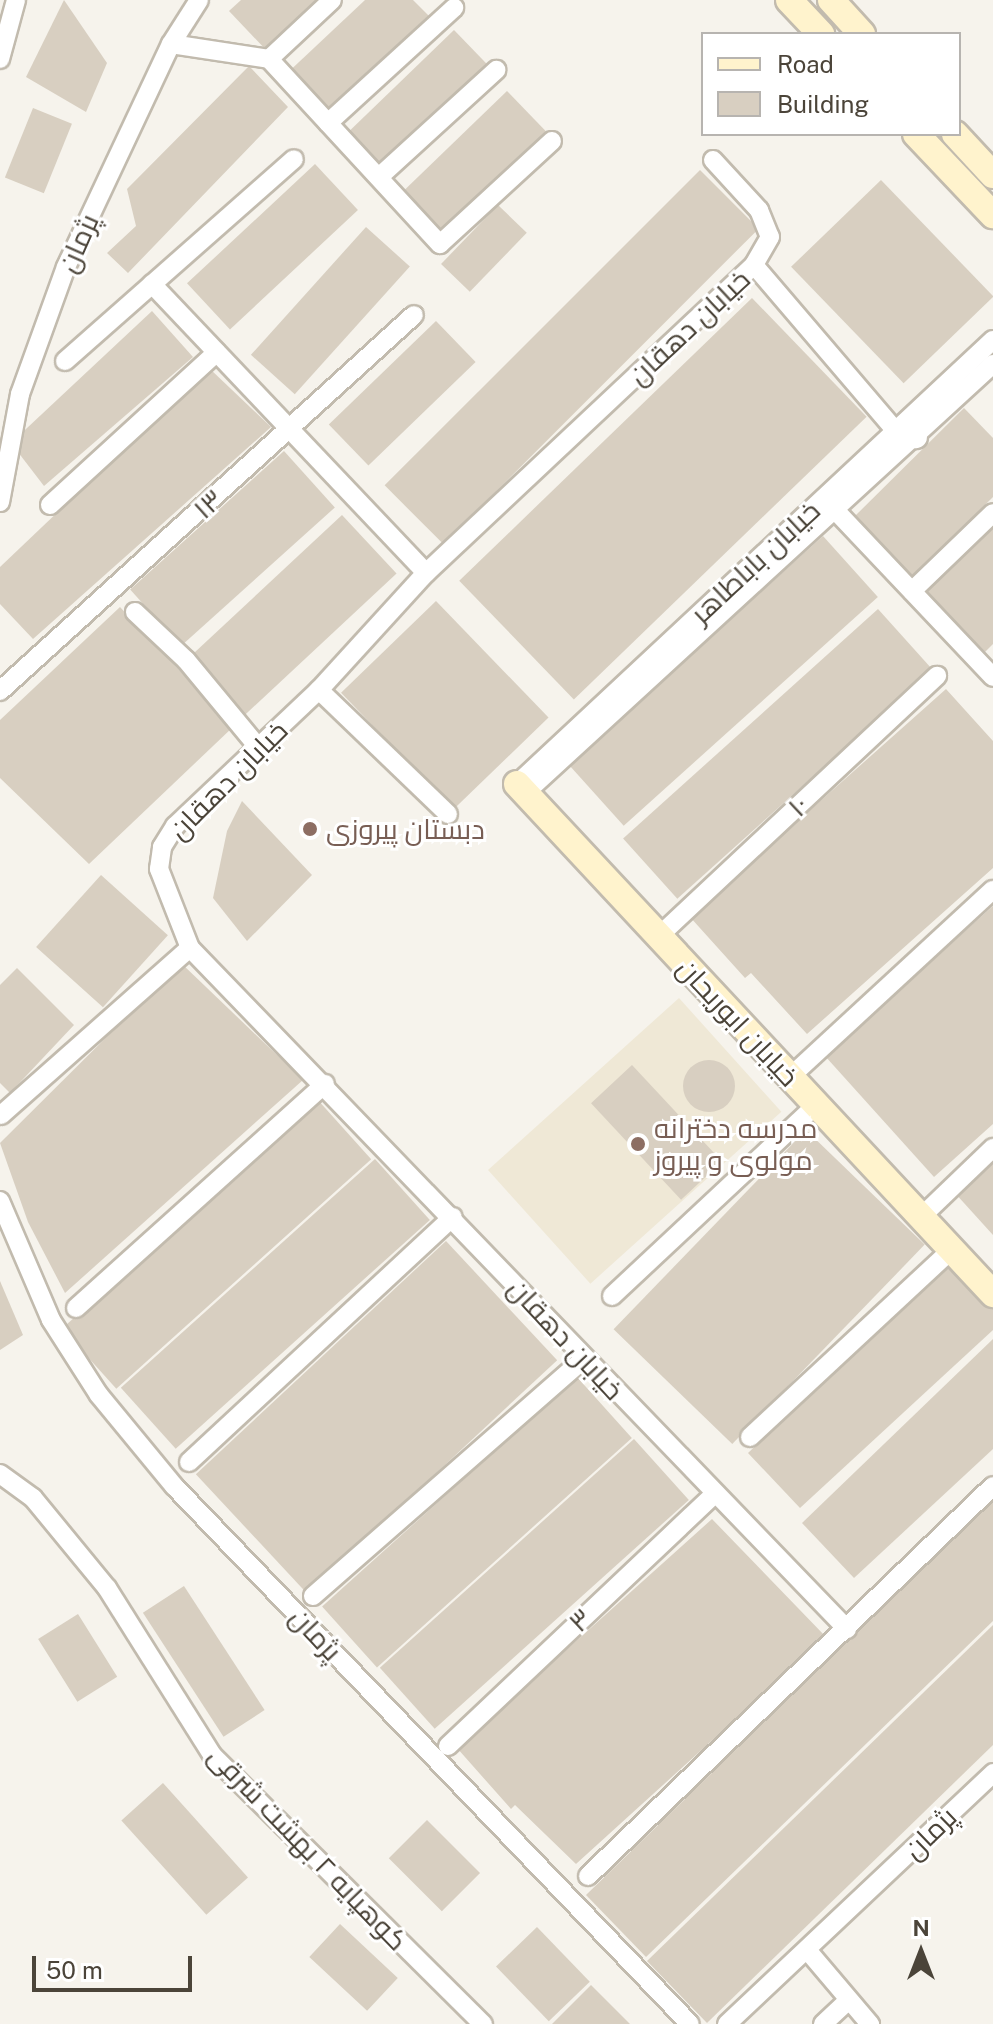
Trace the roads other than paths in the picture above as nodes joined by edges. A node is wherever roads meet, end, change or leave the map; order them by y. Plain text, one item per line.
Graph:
1 (16, 0) edge
2 (199, 0) edge
3 (332, 0) edge
4 (789, 0) edge
5 (831, 0) edge
6 (454, 8) dead end
7 (819, 32) edge
8 (860, 32) edge
9 (171, 44) junction
10 (0, 59) edge
11 (269, 59) junction
12 (496, 70) dead end
13 (328, 123) junction
14 (918, 136) edge
15 (957, 136) edge
16 (552, 141) dead end
17 (294, 159) dead end
18 (713, 160) dead end
19 (993, 175) edge
20 (379, 177) junction
21 (993, 215) edge
22 (754, 265) junction
23 (152, 284) junction
24 (414, 315) dead end
25 (993, 340) edge
26 (217, 352) junction
27 (65, 361) dead end
28 (993, 364) edge
29 (290, 429) junction
30 (906, 434) junction
31 (0, 502) edge
32 (50, 505) dead end
33 (836, 511) junction
34 (993, 513) edge
35 (426, 573) junction
36 (912, 591) junction
37 (135, 612) dead end
38 (991, 672) edge
39 (937, 676) dead end
40 (319, 690) junction
41 (0, 691) edge
42 (258, 747) junction
43 (521, 788) junction
44 (448, 814) dead end
45 (993, 890) edge
46 (659, 936) junction
47 (190, 948) junction
48 (790, 1077) junction
49 (325, 1084) junction
50 (816, 1105) junction
51 (1, 1115) edge
52 (993, 1148) edge
53 (0, 1201) edge
54 (453, 1217) junction
55 (921, 1217) junction
56 (951, 1250) junction
57 (989, 1283) edge
58 (612, 1296) dead end
59 (76, 1308) dead end
60 (584, 1359) junction
61 (750, 1437) dead end
62 (189, 1462) dead end
63 (0, 1474) edge
64 (993, 1486) edge
65 (713, 1495) junction
66 (313, 1596) dead end
67 (847, 1629) junction
68 (448, 1746) dead end
69 (993, 1773) edge
70 (588, 1876) dead end
71 (808, 1951) junction
72 (849, 2000) junction
73 (483, 2024) edge
74 (690, 2024) edge
75 (727, 2024) edge
76 (823, 2024) edge
77 (870, 2024) edge

1 - 10 street
2 - 9 street, پژمان
3 - 11 street
4 - 7 main road
5 - 8 main road
6 - 13 street
9 - 11 street
9 - 31 street, پژمان
11 - 13 street
12 - 20 street
13 - 20 street
14 - 21 main road
15 - 19 main road
16 - 20 street
17 - 23 street
18 - 22 street
22 - 30 street, خیابان دهقان
22 - 35 street, خیابان دهقان
23 - 26 street
23 - 27 street
24 - 29 street, ۱۳
25 - 30 street, خیابان باباطاهر
26 - 29 street
26 - 32 street
28 - 30 street, خیابان باباطاهر
29 - 35 street
29 - 41 street, ۱۳
30 - 33 street, خیابان باباطاهر
30 - 43 street, خیابان باباطاهر
33 - 36 street
33 - 43 street, خیابان باباطاهر
34 - 36 street
35 - 40 street, خیابان دهقان
36 - 38 street
37 - 42 street
39 - 46 street, ۱۰
40 - 42 street, خیابان دهقان
40 - 44 street
42 - 47 street, خیابان دهقان
43 - 46 main road, خیابان ابوریحان
45 - 48 street
46 - 48 main road, خیابان ابوریحان
47 - 49 street, خیابان دهقان
47 - 51 street
48 - 50 main road, خیابان ابوریحان
49 - 54 street, خیابان دهقان
49 - 59 street
50 - 55 main road, خیابان ابوریحان
50 - 58 street
52 - 55 street
53 - 74 street, پژمان
54 - 60 street, خیابان دهقان
54 - 62 street
55 - 56 main road, خیابان ابوریحان
56 - 57 main road, خیابان ابوریحان
56 - 61 street
60 - 65 street, خیابان دهقان
60 - 66 street
63 - 73 street, کوهپایه ۲ بهشت شرقی
64 - 67 street
65 - 67 street, خیابان دهقان
65 - 68 street, ۳
67 - 70 street
69 - 71 street, پژمان
71 - 72 street
71 - 75 street, پژمان
72 - 76 street
72 - 77 street

